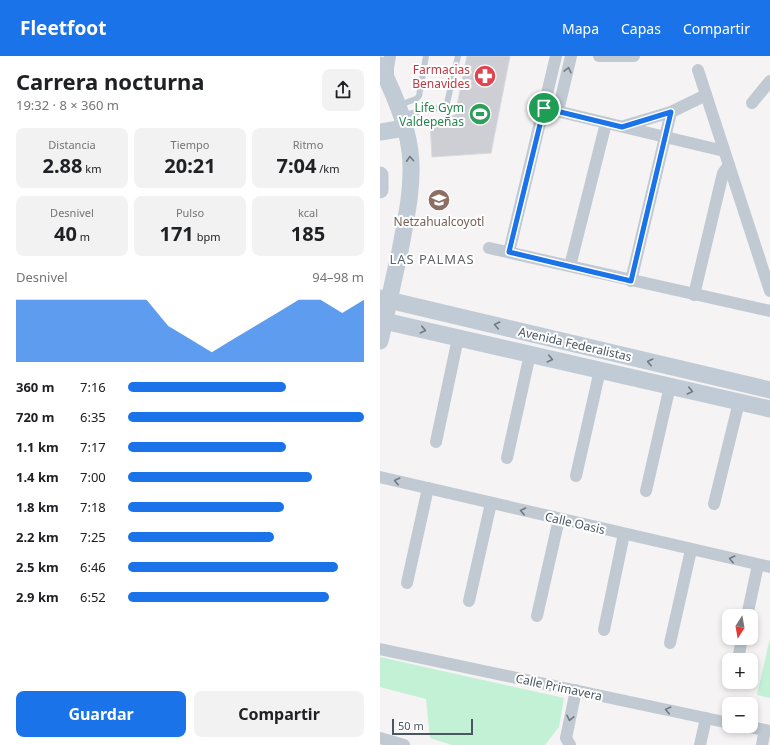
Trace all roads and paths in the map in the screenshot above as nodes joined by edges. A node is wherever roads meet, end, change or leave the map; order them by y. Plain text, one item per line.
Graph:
1 (390, 56) edge
2 (426, 56) edge
3 (458, 56) edge
4 (556, 56) edge
5 (571, 56) edge
6 (599, 56) edge
7 (634, 56) edge
8 (380, 65) edge
9 (698, 70) dead end
10 (770, 81) edge
11 (388, 82) junction
12 (706, 95) junction
13 (752, 103) dead end
14 (544, 108) junction
15 (558, 111) junction
16 (671, 112) junction
17 (402, 116) junction
18 (606, 123) junction
19 (622, 127) junction
20 (380, 132) edge
21 (666, 137) junction
22 (724, 151) junction
23 (729, 165) junction
24 (380, 176) edge
25 (380, 190) edge
26 (489, 248) dead end
27 (509, 252) junction
28 (570, 266) junction
29 (631, 281) junction
30 (770, 290) edge
31 (694, 295) junction
32 (385, 299) edge
33 (770, 311) edge
34 (382, 321) edge
35 (458, 338) junction
36 (380, 341) edge
37 (530, 354) junction
38 (600, 370) junction
39 (670, 386) junction
40 (770, 390) edge
41 (739, 402) junction
42 (770, 409) edge
43 (436, 442) dead end
44 (507, 458) dead end
45 (576, 476) dead end
46 (380, 477) edge
47 (428, 488) junction
48 (646, 491) dead end
49 (491, 503) junction
50 (714, 504) dead end
51 (559, 519) junction
52 (624, 534) junction
53 (691, 550) junction
54 (758, 564) junction
55 (770, 567) edge
56 (407, 583) dead end
57 (469, 601) dead end
58 (748, 609) edge
59 (536, 616) dead end
60 (604, 630) dead end
61 (670, 643) dead end
62 (383, 648) edge
63 (576, 690) junction
64 (706, 718) junction
65 (722, 721) edge
66 (767, 730) edge
67 (380, 738) edge
68 (404, 745) edge
69 (570, 745) edge
70 (700, 745) edge
71 (762, 745) edge

1 - 11 street
2 - 17 lane
3 - 17 lane
4 - 14 street
15 -> 5 street
6 - 7 street
8 - 11 street
9 - 12 street
10 - 13 street
11 - 17 street
12 - 16 street
12 - 22 street
14 - 15 street
14 - 27 street
15 - 18 street
16 - 19 street
16 - 21 street
17 - 20 street
32 -> 17 street
18 - 19 street
18 - 28 street
19 - 21 street
21 - 22 street
21 - 29 street
22 - 23 street
23 - 30 street
23 - 31 street
24 - 25 street
26 - 27 street
27 - 28 street
28 - 29 street
29 - 31 street
31 - 33 street
32 - 34 street
40 -> 32 street, Avenida Federalistas
34 -> 35 street, Avenida Federalistas
34 - 36 street
35 - 37 street, Avenida Federalistas
35 - 43 street
37 -> 38 street, Avenida Federalistas
37 - 44 street
38 - 39 street, Avenida Federalistas
38 - 45 street
39 -> 41 street, Avenida Federalistas
39 - 48 street
41 - 42 street, Avenida Federalistas
41 - 50 street
47 -> 46 street, Calle Oasis
47 - 49 street, Calle Oasis
47 - 56 street
51 -> 49 street, Calle Oasis
49 - 57 street
51 - 52 street, Calle Oasis
51 - 59 street
52 - 53 street, Calle Oasis
52 - 60 street
54 -> 53 street, Calle Oasis
53 - 61 street
54 - 55 street, Calle Oasis
54 - 58 street
62 - 63 street, Calle Primavera
64 -> 63 street, Calle Primavera
63 -> 69 street
64 - 65 street, Calle Primavera
64 - 70 street
66 - 71 street
67 - 68 street

